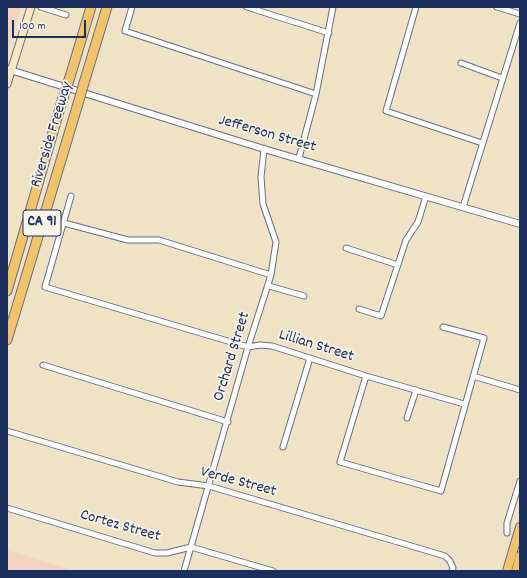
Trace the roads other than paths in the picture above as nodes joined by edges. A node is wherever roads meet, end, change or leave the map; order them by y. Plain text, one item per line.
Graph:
1 (31, 7) edge
2 (41, 7) edge
3 (91, 7) edge
4 (107, 7) edge
5 (132, 7) edge
6 (248, 7) edge
7 (333, 7) edge
8 (416, 7) edge
9 (498, 7) edge
10 (520, 14) edge
11 (66, 15) dead end
12 (520, 23) edge
13 (329, 33) junction
14 (460, 64) dead end
15 (9, 70) edge
16 (502, 78) junction
17 (7, 84) edge
18 (316, 94) junction
19 (482, 143) junction
20 (264, 148) junction
21 (299, 158) junction
22 (71, 196) dead end
23 (426, 196) junction
24 (463, 207) junction
25 (64, 223) junction
26 (520, 224) edge
27 (346, 248) dead end
28 (398, 265) junction
29 (271, 274) junction
30 (269, 286) junction
31 (7, 291) edge
32 (304, 296) dead end
33 (359, 309) dead end
34 (443, 327) dead end
35 (7, 340) edge
36 (248, 347) junction
37 (310, 358) junction
38 (43, 365) dead end
39 (366, 376) junction
40 (473, 376) junction
41 (416, 390) junction
42 (520, 390) edge
43 (464, 404) junction
44 (407, 418) dead end
45 (228, 422) junction
46 (7, 431) edge
47 (283, 447) dead end
48 (520, 481) edge
49 (209, 486) junction
50 (7, 508) edge
51 (520, 527) edge
52 (506, 533) dead end
53 (191, 547) junction
54 (520, 556) edge
55 (263, 570) edge
56 (184, 571) edge
57 (273, 571) edge
58 (452, 571) edge
59 (507, 571) edge
60 (516, 571) edge

1 - 15 main road
2 - 11 street
3 - 31 highway, Riverside Freeway / CA 91, bridge
4 - 35 highway, Riverside Freeway / CA 91, bridge
5 - 18 street
6 - 13 street
7 - 13 street
8 - 19 street
9 - 10 street
12 - 16 street
13 - 18 street
14 - 16 street
15 - 17 main road
15 - 20 street, Jefferson Street
16 - 19 street
18 - 21 street
19 - 24 street
20 - 21 street, Jefferson Street
20 - 29 street, Orchard Street
21 - 23 street, Jefferson Street
22 - 25 street
23 - 24 street, Jefferson Street
23 - 28 street
24 - 26 street, Jefferson Street
25 - 29 street
25 - 36 street, Lillian Street
27 - 28 street
28 - 33 street
29 - 30 street, Orchard Street
30 - 32 street
30 - 36 street, Orchard Street
34 - 40 street
36 - 37 street, Lillian Street
36 - 45 street, Orchard Street
37 - 39 street, Lillian Street
37 - 47 street
38 - 45 street
39 - 41 street, Lillian Street
39 - 43 street
40 - 42 street
40 - 43 street
41 - 43 street, Lillian Street
41 - 44 street
45 - 49 street, Orchard Street
46 - 49 street, Verde Street
48 - 52 street
49 - 53 street, Orchard Street
49 - 58 street, Verde Street
50 - 53 street, Cortez Street
51 - 59 main road
53 - 55 street
53 - 56 street, Orchard Street
54 - 60 main road
55 - 57 street

